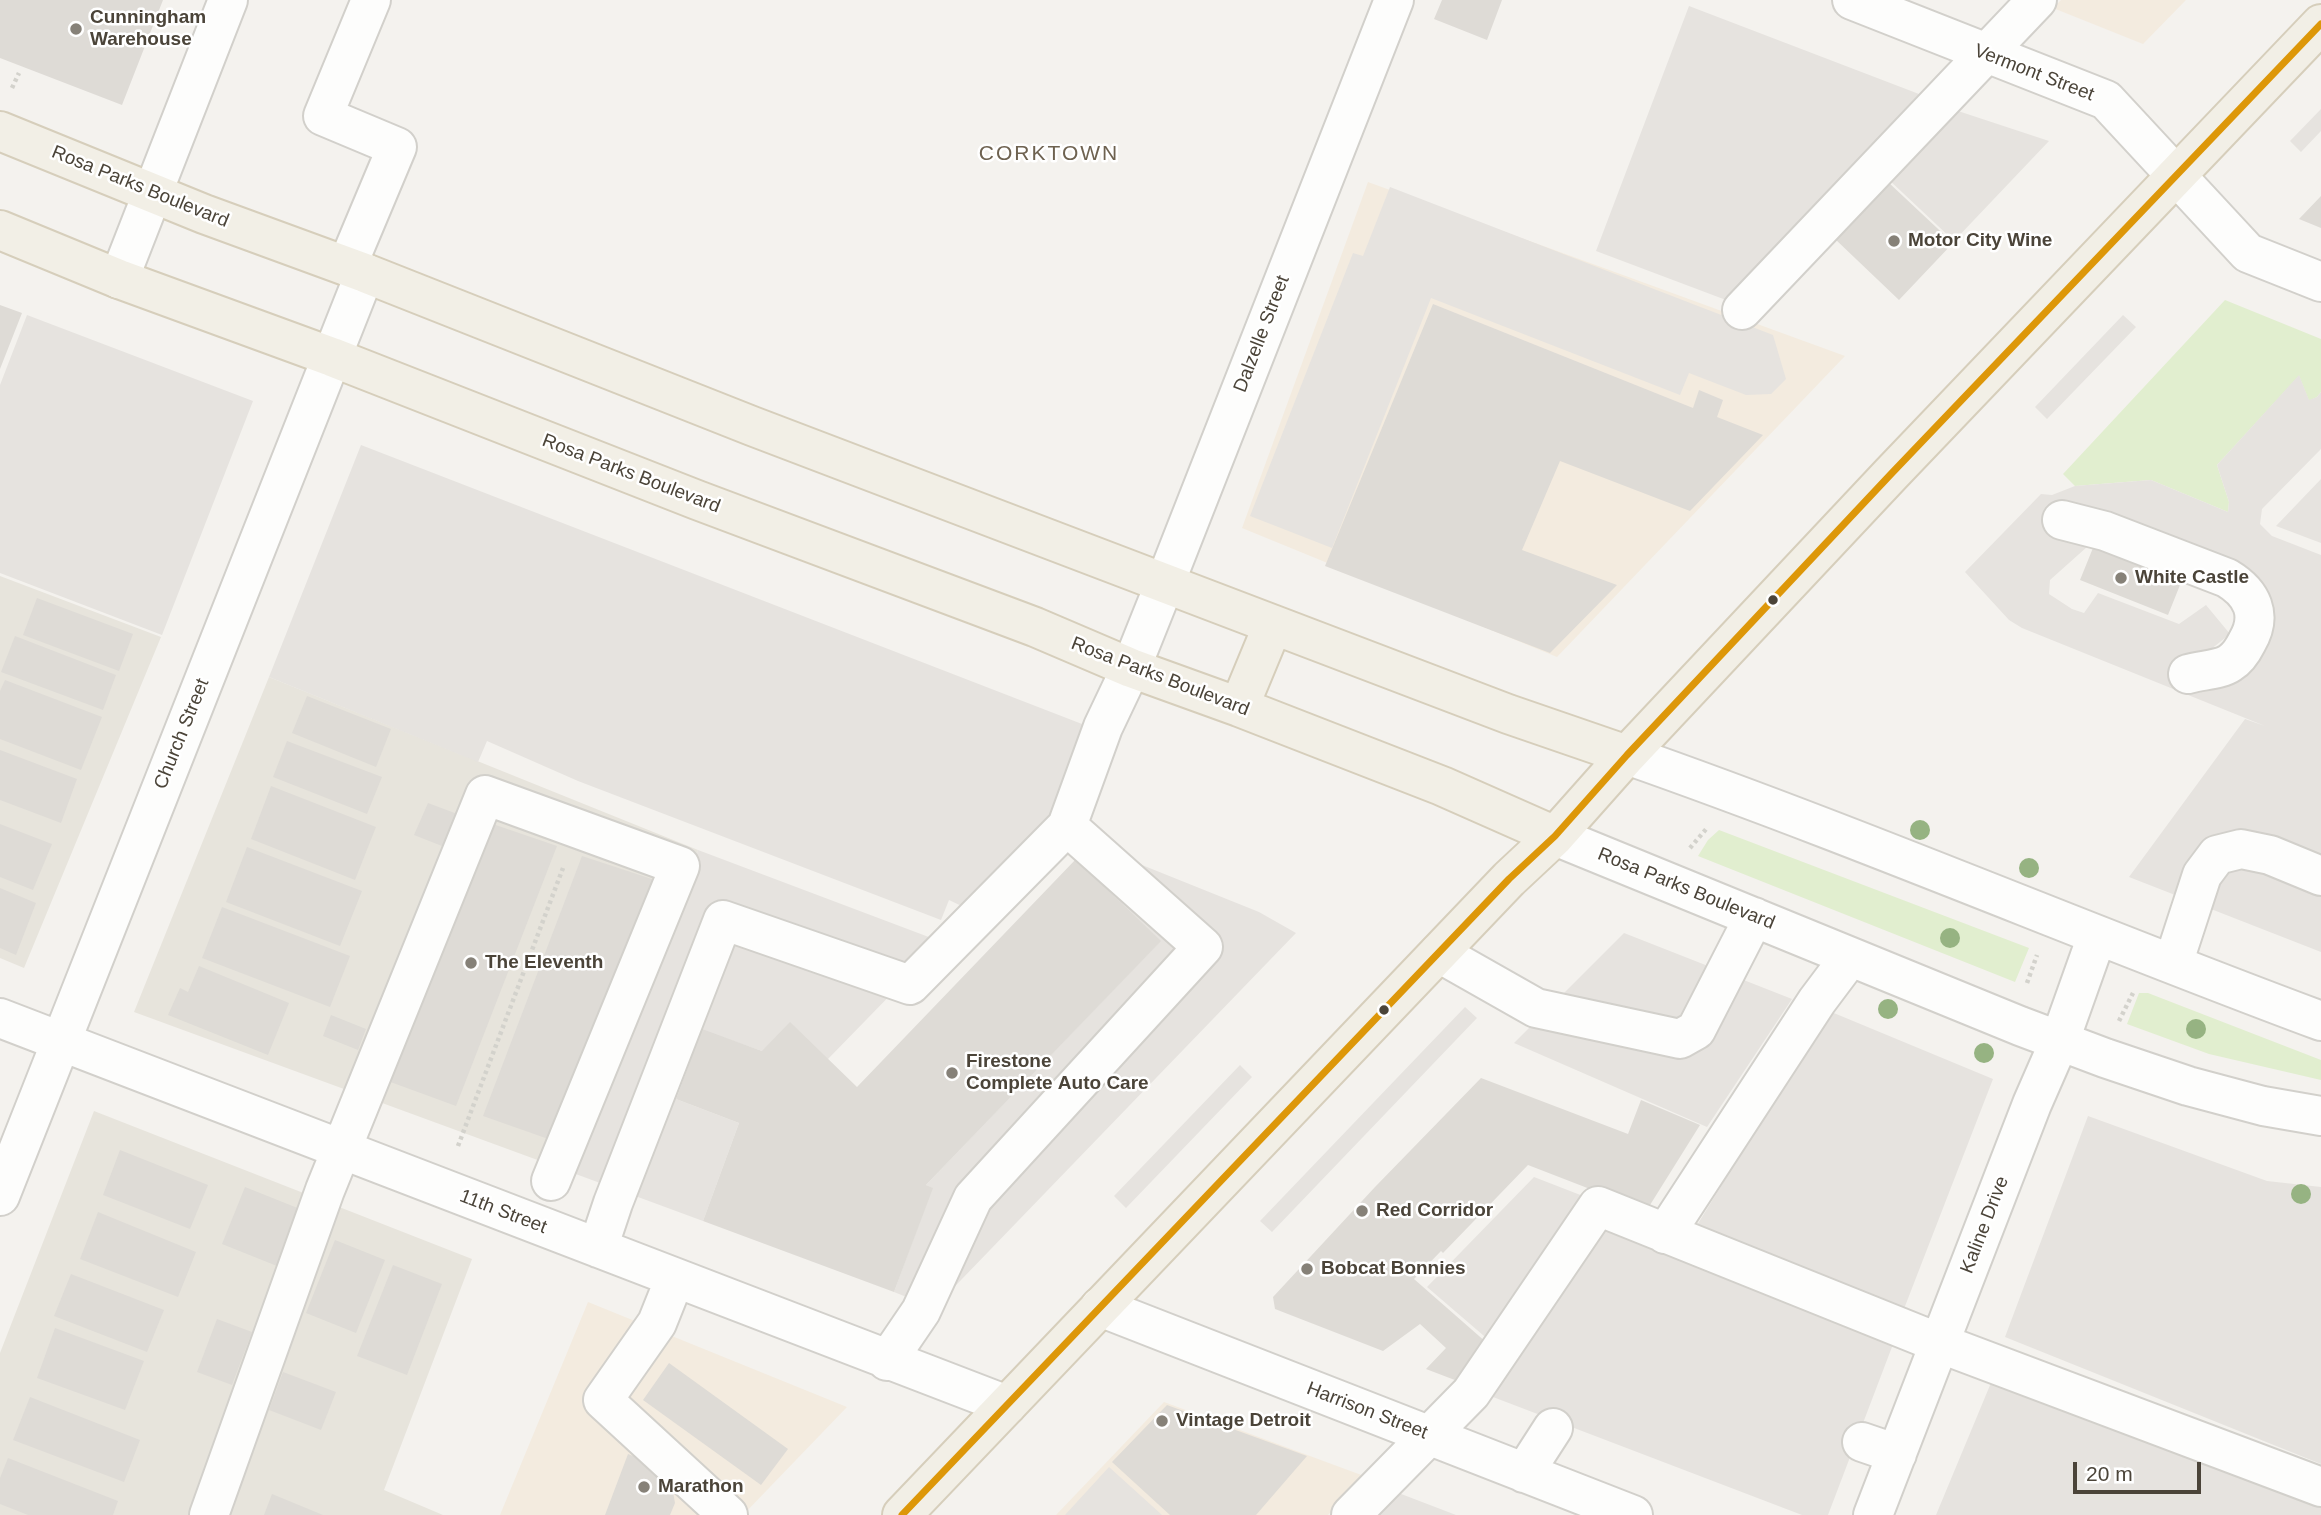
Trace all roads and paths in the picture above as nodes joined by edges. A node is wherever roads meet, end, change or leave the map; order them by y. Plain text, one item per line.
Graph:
1 (228, 0) edge
2 (371, 0) edge
3 (1394, 0) edge
4 (1852, 0) edge
5 (2037, 0) edge
6 (2321, 24) edge
7 (1985, 54) junction
8 (19, 73) dead end
9 (12, 88) dead end
10 (0, 131) edge
11 (2177, 174) junction
12 (152, 193) junction
13 (0, 229) edge
14 (356, 270) junction
15 (119, 279) junction
16 (2321, 282) edge
17 (1742, 310) dead end
18 (331, 356) junction
19 (2062, 520) dead end
20 (1165, 583) junction
21 (1273, 625) junction
22 (1131, 668) junction
23 (2188, 674) dead end
24 (1240, 707) junction
25 (1627, 755) junction
26 (1710, 825) dead end
27 (1066, 826) junction
28 (578, 830) junction
29 (1555, 836) junction
30 (1689, 849) dead end
31 (2321, 876) edge
32 (1754, 917) junction
33 (2097, 936) junction
34 (1439, 953) junction
35 (2037, 955) dead end
36 (1850, 957) junction
37 (2173, 964) junction
38 (2026, 984) dead end
39 (2133, 993) dead end
40 (0, 1018) edge
41 (2321, 1021) edge
42 (2119, 1022) dead end
43 (2060, 1040) junction
44 (60, 1041) junction
45 (2321, 1116) edge
46 (458, 1146) dead end
47 (342, 1149) junction
48 (551, 1181) dead end
49 (0, 1196) edge
50 (1665, 1234) junction
51 (598, 1248) junction
52 (675, 1278) junction
53 (1101, 1307) junction
54 (1939, 1343) junction
55 (887, 1360) junction
56 (1007, 1405) junction
57 (1553, 1428) dead end
58 (1429, 1435) junction
59 (1524, 1473) junction
60 (2321, 1487) edge
61 (209, 1515) edge
62 (728, 1515) edge
63 (902, 1515) edge
64 (1350, 1515) edge
65 (1633, 1515) edge
66 (1873, 1515) edge

1 - 12 street
2 - 14 street, Church Street
3 - 20 street, Dalzelle Street
4 - 7 street, Vermont Street
5 - 7 street
6 - 11 main road
7 - 11 street, Vermont Street
7 - 17 street
8 - 9 path
10 - 12 main road, Rosa Parks Boulevard
11 - 16 street, Vermont Street
11 - 25 main road
12 - 14 main road, Rosa Parks Boulevard
12 - 15 street
13 - 15 main road, Rosa Parks Boulevard
14 - 18 street, Church Street
14 - 20 main road, Rosa Parks Boulevard
15 - 18 main road, Rosa Parks Boulevard
18 - 22 main road, Rosa Parks Boulevard
18 - 44 street, Church Street
19 - 23 street
20 - 21 main road, Rosa Parks Boulevard
20 - 22 street, Dalzelle Street
21 - 24 main road
21 - 25 main road, Rosa Parks Boulevard
22 - 24 main road, Rosa Parks Boulevard
22 - 27 street, Dalzelle Street
24 - 29 main road, Rosa Parks Boulevard
25 - 29 main road
25 - 33 street, Rosa Parks Boulevard
26 - 30 path
27 - 51 street
27 - 55 street
28 - 46 path
28 - 47 street
28 - 48 street
29 - 32 street, Rosa Parks Boulevard
29 - 34 main road
31 - 37 street
32 - 34 street
32 - 36 street, Rosa Parks Boulevard
33 - 37 street, Rosa Parks Boulevard
33 - 43 street, Kaline Drive
34 - 53 main road
35 - 38 path
36 - 43 street, Rosa Parks Boulevard
36 - 50 street
37 - 41 street, Rosa Parks Boulevard
39 - 42 path
40 - 44 street, 11th Street
43 - 45 street, Rosa Parks Boulevard
43 - 54 street, Kaline Drive
44 - 47 street, 11th Street
44 - 49 street, Church Street
47 - 51 street, 11th Street
47 - 61 street
50 - 54 street
50 - 58 street
51 - 52 street, 11th Street
52 - 55 street, 11th Street
52 - 62 street
53 - 56 main road
53 - 58 street, Harrison Street
54 - 60 street
54 - 66 street, Kaline Drive
55 - 56 street, 11th Street
56 - 63 main road
57 - 59 street
58 - 59 street, Harrison Street
58 - 64 street
59 - 65 street, Harrison Street

